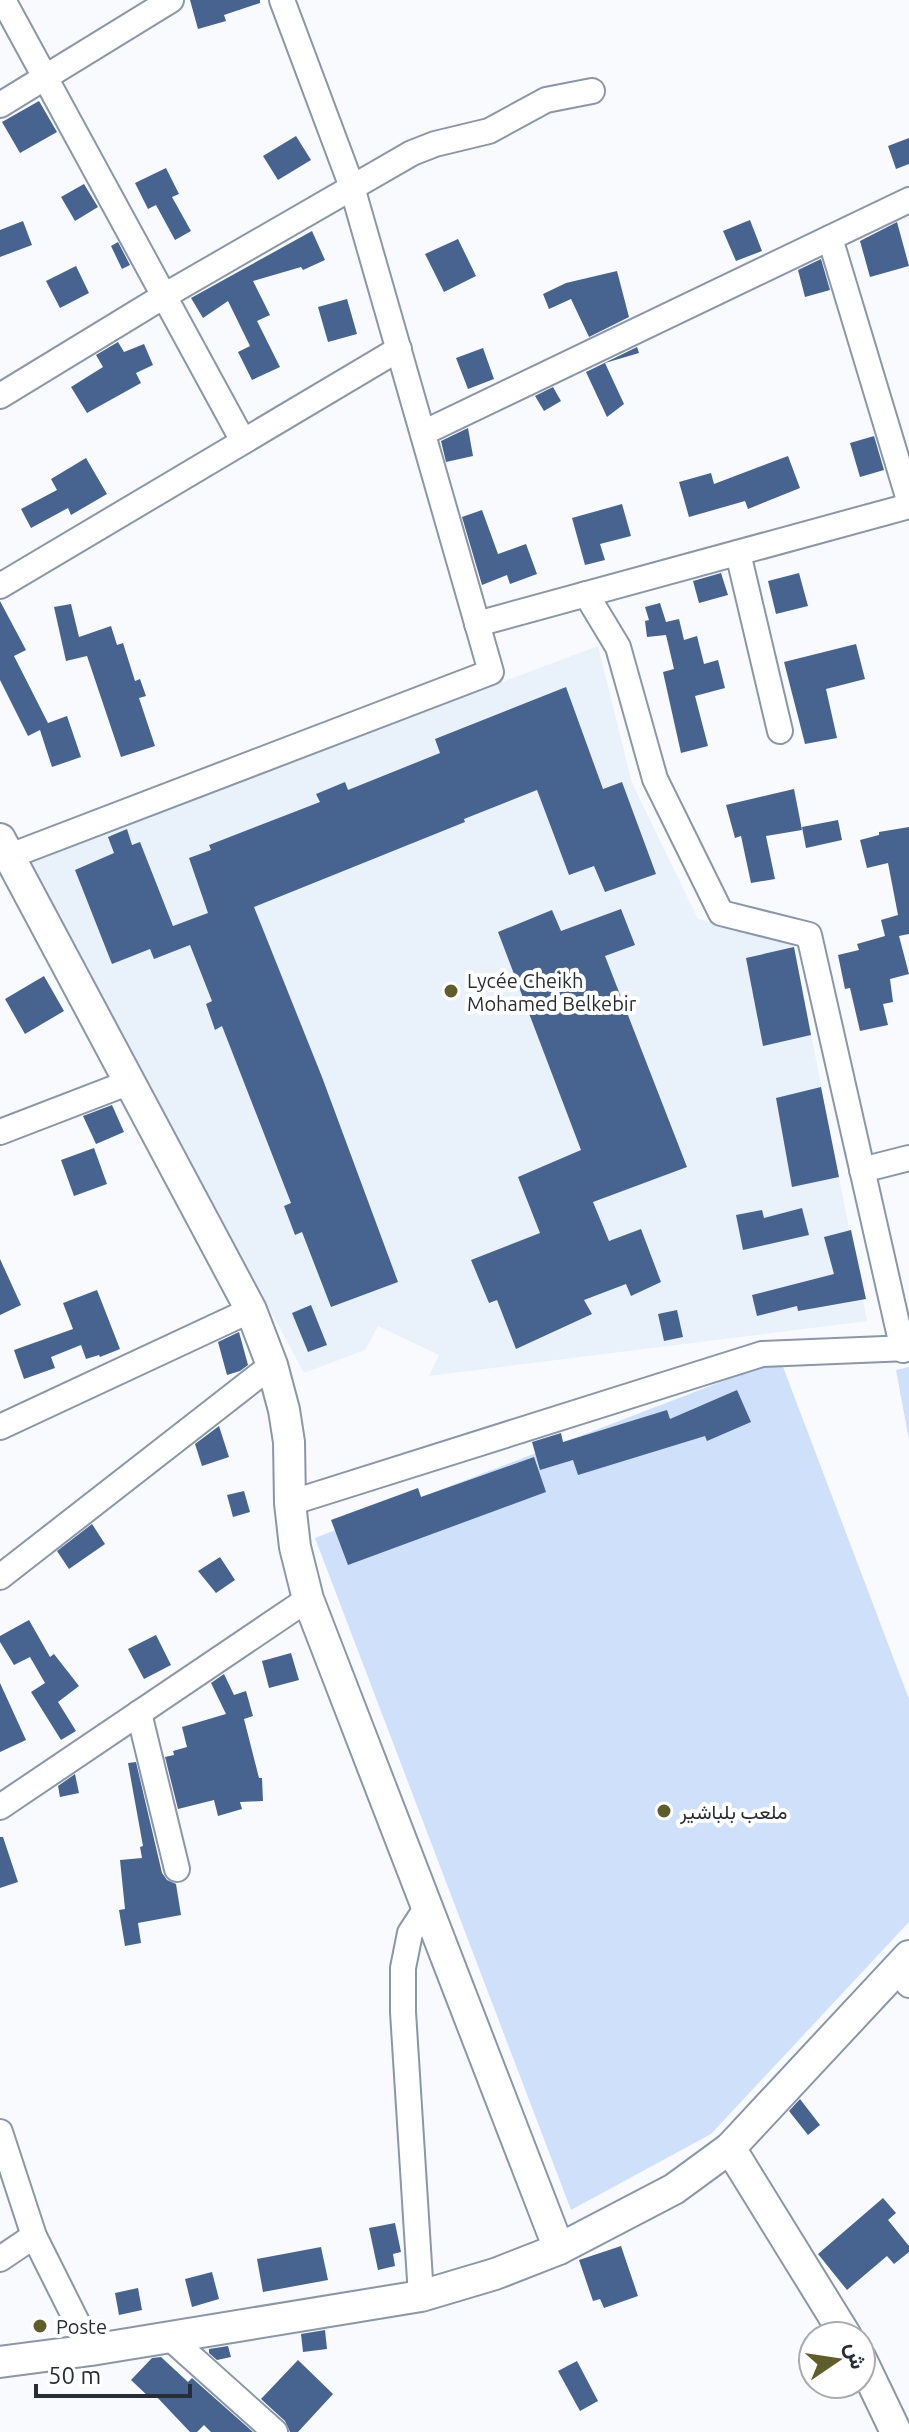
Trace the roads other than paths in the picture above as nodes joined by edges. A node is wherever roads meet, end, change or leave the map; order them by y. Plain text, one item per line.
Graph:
1 (3, 0) edge
2 (171, 0) edge
3 (282, 0) edge
4 (45, 77) junction
5 (592, 91) dead end
6 (0, 105) edge
7 (352, 187) junction
8 (909, 200) edge
9 (830, 238) junction
10 (164, 296) junction
11 (399, 349) junction
12 (0, 396) edge
13 (423, 433) junction
14 (243, 441) junction
15 (909, 500) edge
16 (909, 506) edge
17 (738, 553) junction
18 (0, 586) edge
19 (586, 594) junction
20 (477, 624) junction
21 (780, 731) dead end
22 (5, 847) edge
23 (130, 1082) junction
24 (0, 1132) edge
25 (909, 1158) edge
26 (862, 1170) junction
27 (251, 1310) junction
28 (906, 1349) edge
29 (272, 1365) junction
30 (0, 1427) edge
31 (290, 1503) junction
32 (0, 1577) edge
33 (308, 1599) junction
34 (139, 1713) junction
35 (0, 1807) edge
36 (177, 1869) dead end
37 (427, 1907) junction
38 (904, 1970) edge
39 (0, 2132) edge
40 (730, 2148) junction
41 (34, 2236) junction
42 (559, 2249) junction
43 (0, 2259) edge
44 (421, 2296) junction
45 (836, 2320) edge
46 (169, 2337) junction
47 (91, 2350) junction
48 (3, 2358) edge
49 (877, 2392) edge
50 (275, 2432) edge
51 (896, 2432) edge

1 - 4 street
2 - 4 street
3 - 7 street
4 - 6 street
4 - 10 street
5 - 7 street
7 - 10 street
7 - 11 street
8 - 9 street
9 - 13 street
9 - 15 street
10 - 12 street
10 - 14 street
11 - 13 street
11 - 14 street
13 - 20 street
14 - 18 street
16 - 17 street
17 - 19 street
17 - 21 street
19 - 20 street
19 - 26 street
20 - 22 street
22 - 23 street
23 - 24 street
23 - 27 street
25 - 26 street
26 - 28 street
27 - 29 street
27 - 30 street
28 - 31 street
29 - 31 street
29 - 32 street
31 - 33 street
33 - 34 street
33 - 37 street
34 - 35 street
34 - 36 street
37 - 42 street
37 - 44 street
38 - 40 street
39 - 41 street
40 - 42 street
40 - 45 street
41 - 43 street
41 - 47 street
42 - 44 street
44 - 46 street
46 - 47 street
46 - 50 street
47 - 48 street
49 - 51 street

